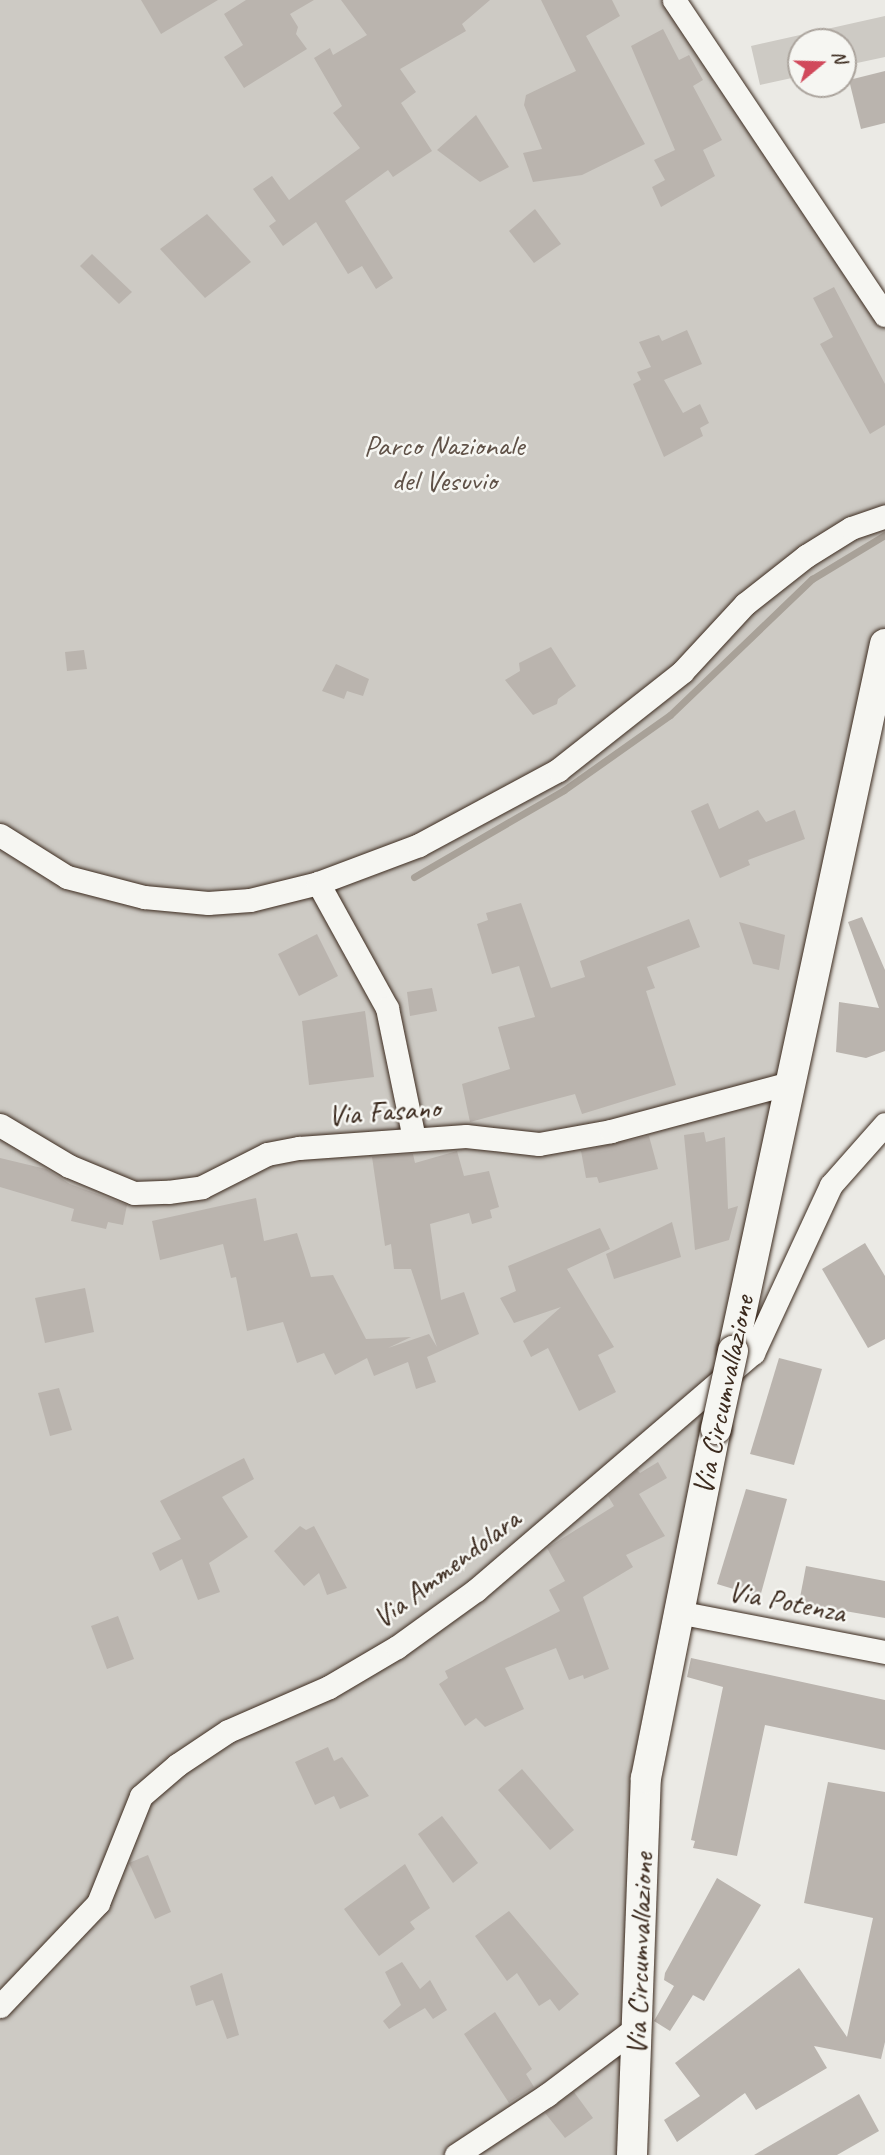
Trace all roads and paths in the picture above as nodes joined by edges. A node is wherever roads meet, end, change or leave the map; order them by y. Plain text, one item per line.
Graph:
1 (674, 0) edge
2 (885, 315) edge
3 (885, 516) edge
4 (885, 644) edge
5 (0, 835) edge
6 (317, 883) junction
7 (790, 1083) junction
8 (885, 1124) edge
9 (0, 1125) edge
10 (414, 1138) junction
11 (677, 1612) junction
12 (885, 1651) edge
13 (0, 2006) edge
14 (636, 2028) junction
15 (456, 2155) edge
16 (632, 2155) edge

1 - 2 street
3 - 6 street
4 - 7 main road, Via Circumvallazione
5 - 6 street
6 - 10 street
7 - 10 street, Via Fasano
7 - 11 main road, Via Circumvallazione, bridge
8 - 13 street, Via Ammendolara
9 - 10 street, Via Fasano
11 - 12 street, Via Potenza
11 - 14 main road, Via Circumvallazione
14 - 15 street
14 - 16 main road, Via Circumvallazione

